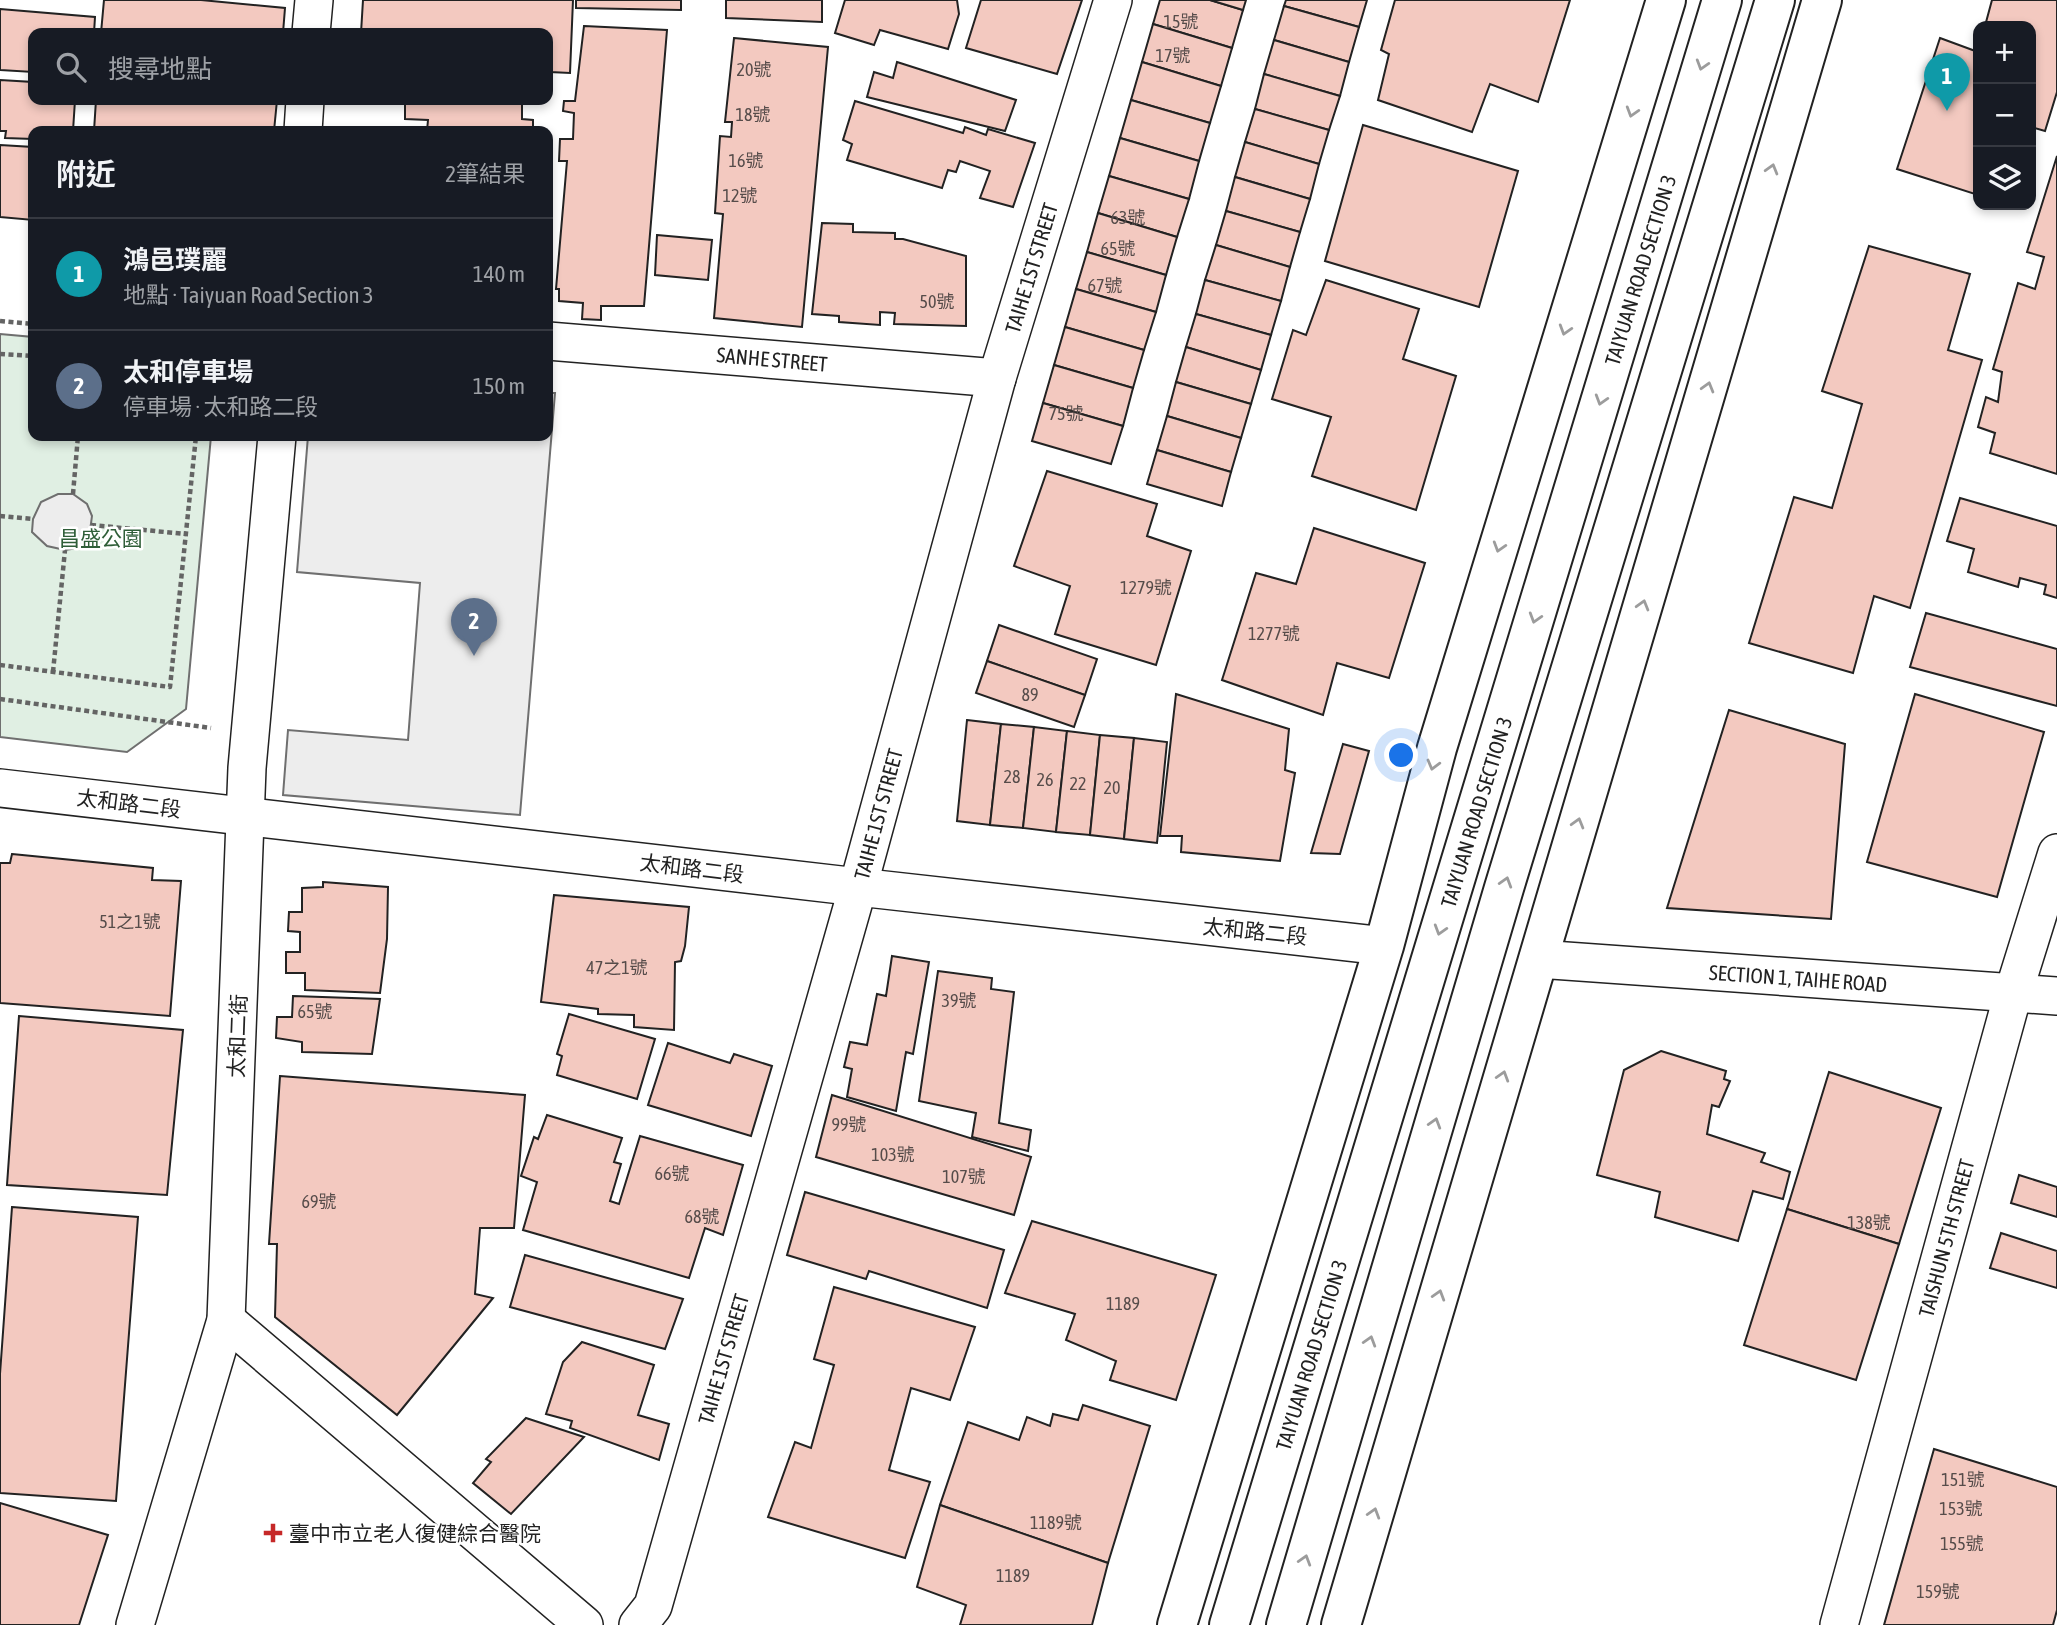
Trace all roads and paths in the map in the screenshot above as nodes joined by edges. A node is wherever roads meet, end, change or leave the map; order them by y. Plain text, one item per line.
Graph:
1 (314, 0) edge
2 (1113, 0) edge
3 (1666, 0) edge
4 (1722, 0) edge
5 (1775, 0) edge
6 (1822, 0) edge
7 (311, 28) edge
8 (305, 105) edge
9 (303, 126) edge
10 (0, 321) edge
11 (28, 324) edge
12 (553, 341) edge
13 (0, 354) edge
14 (28, 356) edge
15 (997, 377) junction
16 (78, 441) edge
17 (195, 441) edge
18 (277, 441) edge
19 (73, 495) dead end
20 (0, 516) edge
21 (33, 519) dead end
22 (91, 525) dead end
23 (186, 534) junction
24 (65, 550) dead end
25 (0, 665) edge
26 (53, 672) junction
27 (0, 699) edge
28 (213, 728) dead end
29 (0, 788) edge
30 (245, 817) junction
31 (2057, 853) edge
32 (858, 887) junction
33 (1384, 946) junction
34 (1538, 959) junction
35 (2013, 994) junction
36 (2057, 996) edge
37 (226, 1320) junction
38 (135, 1625) edge
39 (584, 1625) edge
40 (638, 1625) edge
41 (1177, 1625) edge
42 (1229, 1625) edge
43 (1286, 1625) edge
44 (1341, 1625) edge
45 (1839, 1625) edge

1 - 7 street
2 - 15 street, TAIHE 1ST STREET
3 -> 33 main road
4 -> 42 main road, TAIYUAN ROAD SECTION 3
43 -> 5 main road
34 -> 6 main road
8 - 9 street
10 - 11 path
12 - 15 street, SANHE STREET
13 - 14 path
15 - 32 street, TAIHE 1ST STREET
16 - 19 path
17 - 23 path
18 - 30 street, 太和二街
20 - 21 path
22 - 23 path
23 - 26 path
24 - 26 path
25 - 26 path
27 - 28 path
29 - 30 street, 太和路二段
30 - 32 street, 太和路二段
30 - 37 street, 太和二街
31 - 35 street, TAISHUN 5TH STREET
32 - 33 street, 太和路二段
32 - 40 street, TAIHE 1ST STREET
33 - 41 main road
34 - 35 street, SECTION 1, TAIHE ROAD
44 -> 34 main road
35 - 36 street, SECTION 1, TAIHE ROAD
35 - 45 street, TAISHUN 5TH STREET
37 - 38 street, 太和二街
37 - 39 street

